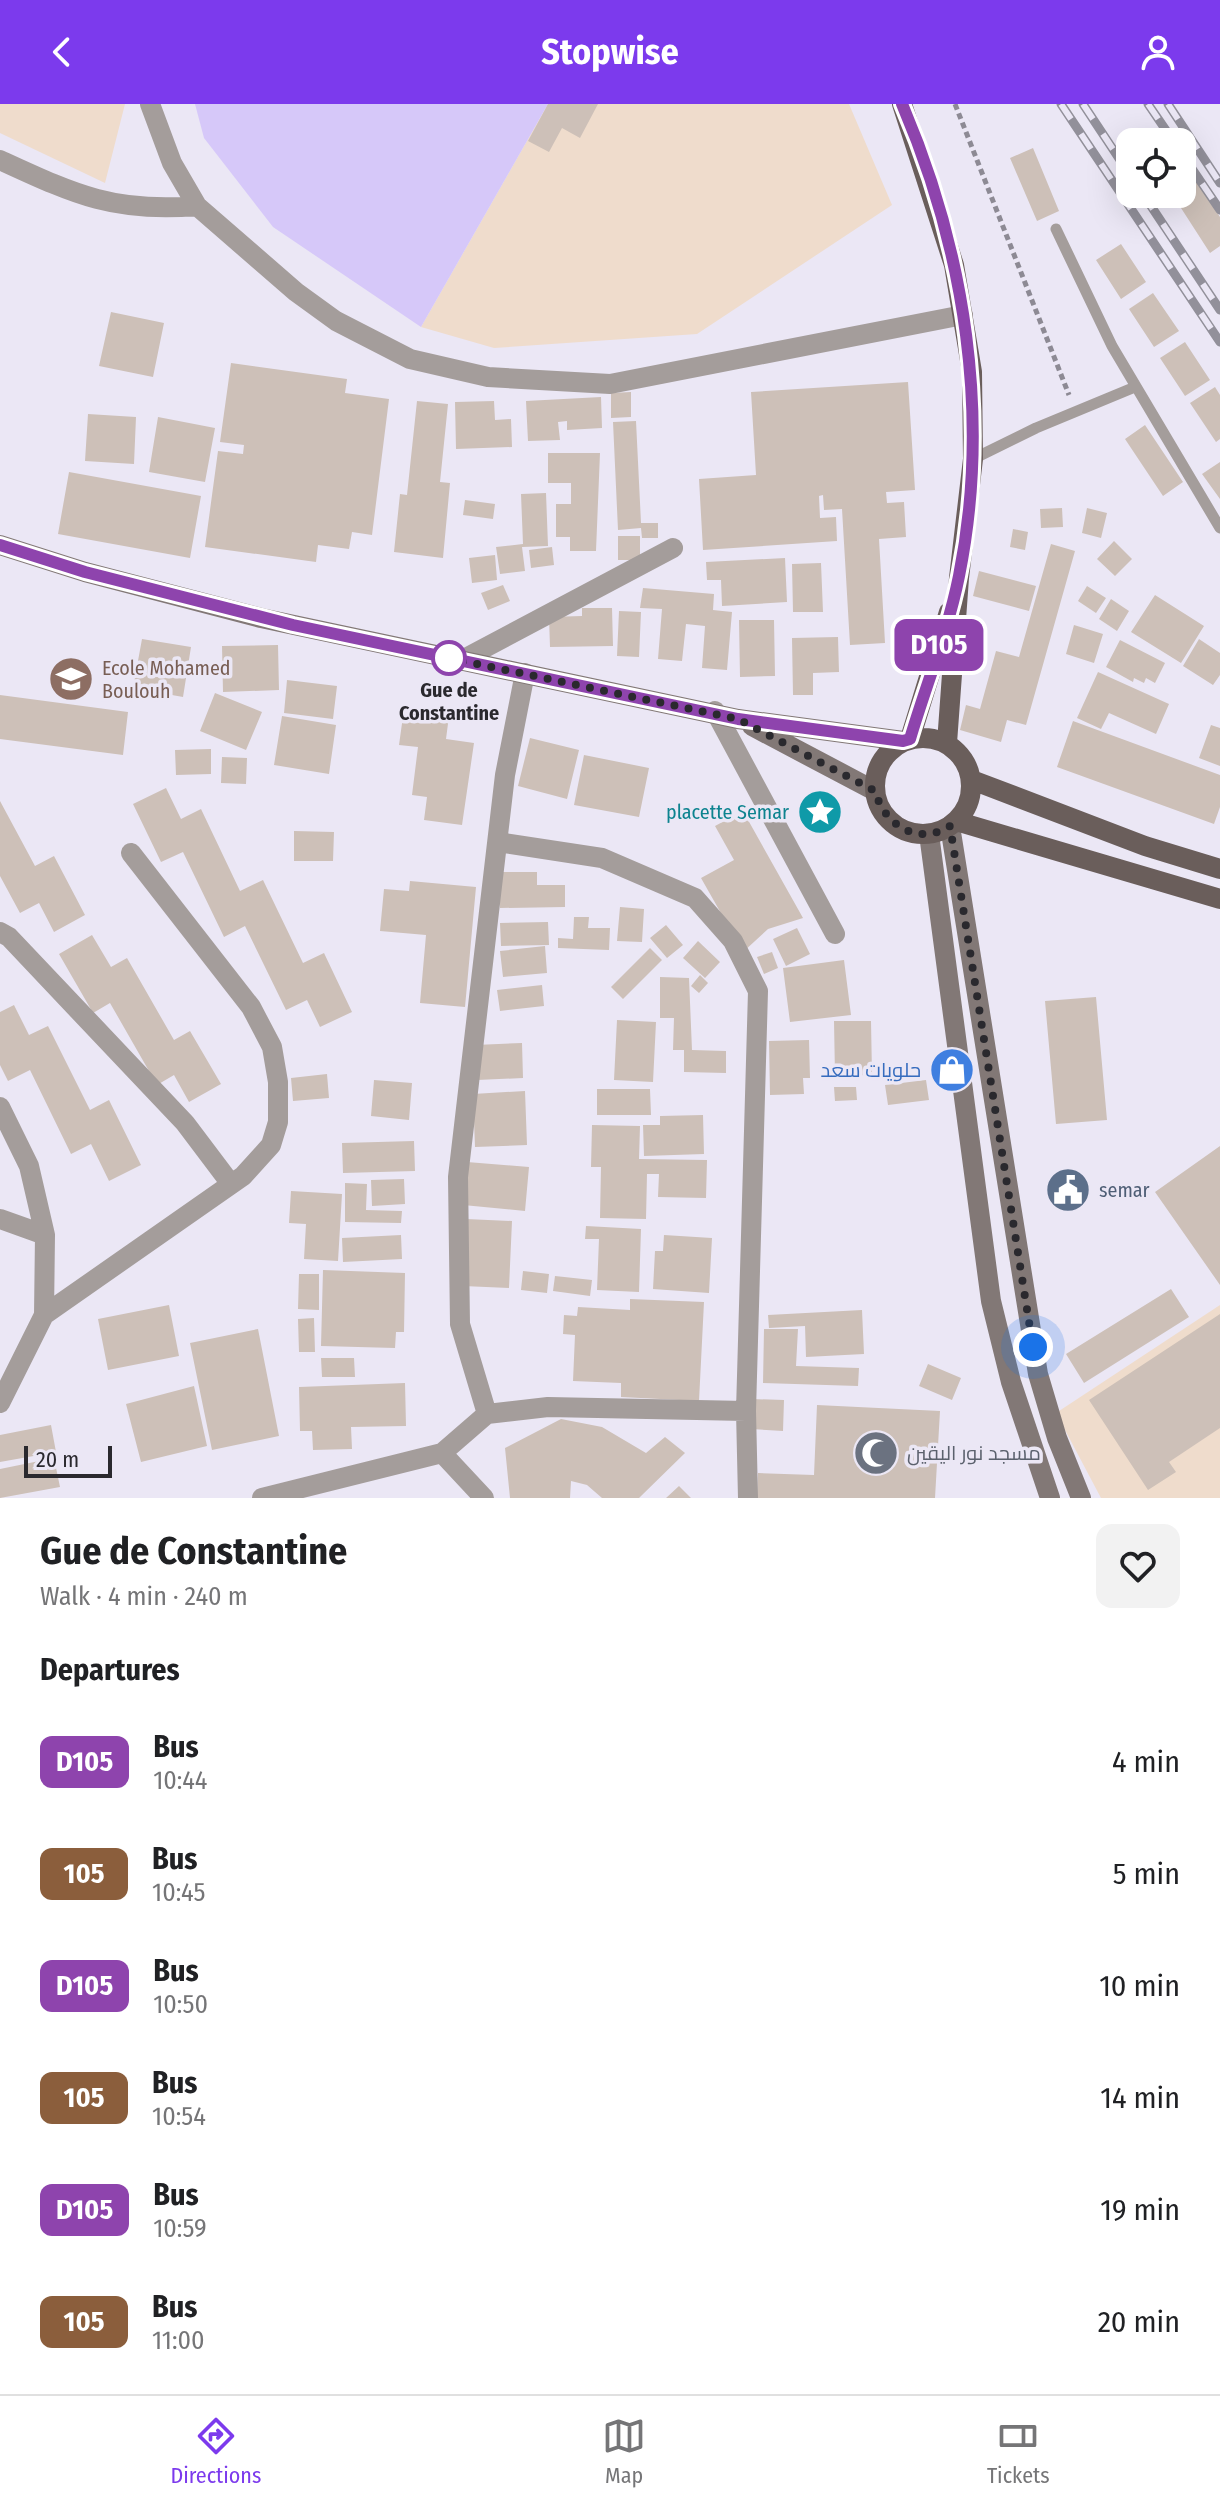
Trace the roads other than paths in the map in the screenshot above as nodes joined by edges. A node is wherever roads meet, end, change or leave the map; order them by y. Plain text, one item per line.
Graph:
1 (150, 104) edge
2 (902, 104) edge
3 (0, 160) edge
4 (197, 206) junction
5 (1056, 229) dead end
6 (963, 315) junction
7 (1135, 387) junction
8 (973, 459) junction
9 (1220, 528) edge
10 (0, 545) edge
11 (673, 548) dead end
12 (959, 578) junction
13 (460, 661) junction
14 (525, 673) junction
15 (715, 711) junction
16 (738, 719) junction
17 (906, 740) junction
18 (947, 743) junction
19 (972, 780) junction
20 (875, 791) junction
21 (953, 824) junction
22 (929, 834) junction
23 (498, 842) junction
24 (131, 853) dead end
25 (1220, 869) edge
26 (1220, 899) edge
27 (0, 932) edge
28 (835, 934) dead end
29 (0, 1107) edge
30 (231, 1184) junction
31 (0, 1219) edge
32 (45, 1235) junction
33 (44, 1315) junction
34 (0, 1403) edge
35 (746, 1411) junction
36 (487, 1414) junction
37 (442, 1453) junction
38 (262, 1498) edge
39 (484, 1498) edge
40 (748, 1498) edge
41 (1050, 1498) edge
42 (1081, 1498) edge

1 - 4 street
2 - 6 main road
3 - 4 street
4 - 6 street
5 - 7 lane
6 - 8 main road
7 - 8 lane
7 - 9 lane
8 - 12 main road
10 - 13 main road
11 - 13 street
12 - 17 main road
12 - 18 main road
13 - 14 main road
14 - 15 main road
14 - 23 street
15 - 16 main road
15 - 28 street
16 - 17 main road
16 - 20 main road
17 - 18 main road
17 - 20 main road
18 - 19 main road
19 - 21 main road
19 - 25 main road
20 - 22 main road
21 - 22 main road
21 - 26 main road
21 - 42 main road
22 - 41 main road
23 - 35 street
23 - 36 street
24 - 30 street
27 - 30 street
29 - 32 street
30 - 33 street
31 - 32 street
32 - 33 street
33 - 34 street
35 - 36 street
35 - 40 street
36 - 37 street
37 - 38 street
37 - 39 street

